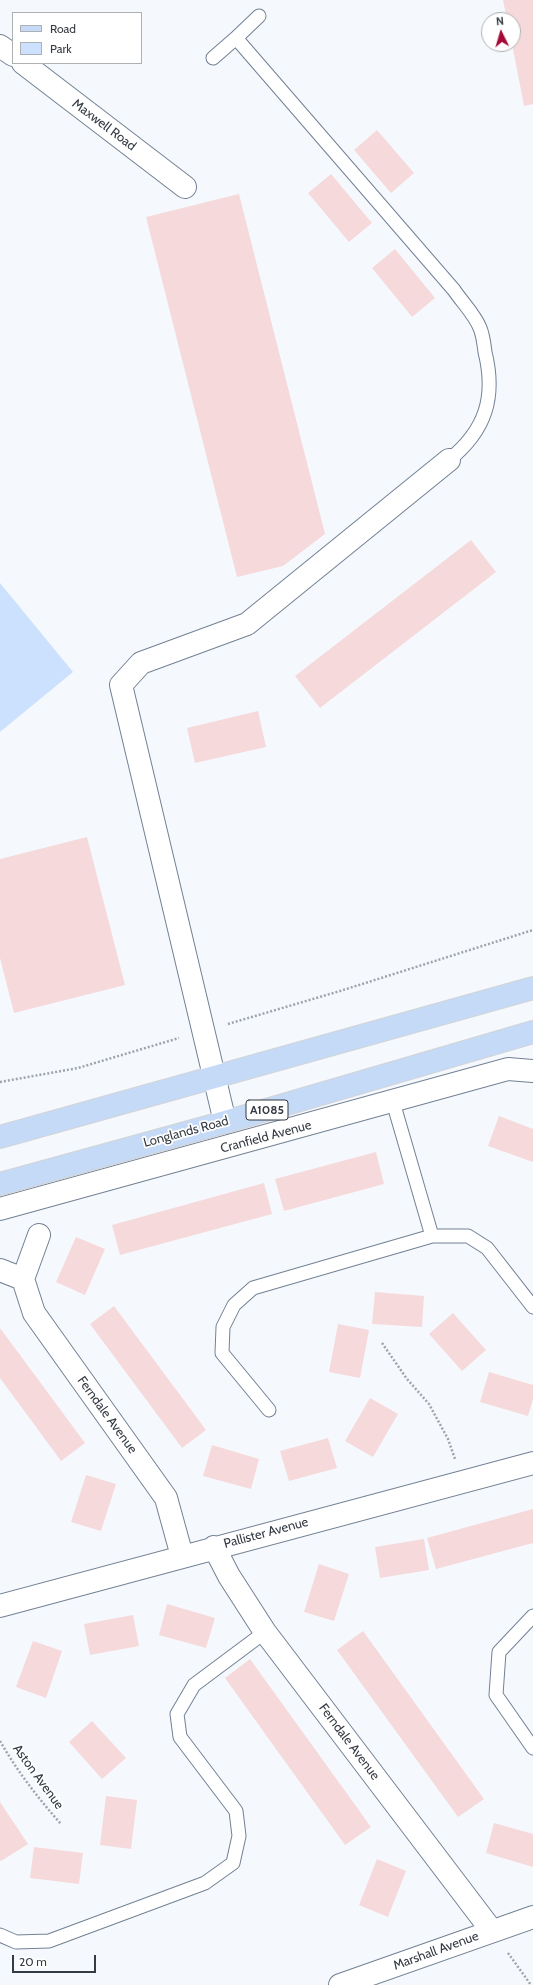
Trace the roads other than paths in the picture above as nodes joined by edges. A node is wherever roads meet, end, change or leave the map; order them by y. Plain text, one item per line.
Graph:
1 (260, 16) dead end
2 (236, 38) junction
3 (0, 46) edge
4 (12, 55) edge
5 (213, 58) dead end
6 (24, 64) edge
7 (185, 187) dead end
8 (449, 460) joint
9 (533, 988) edge
10 (533, 1032) edge
11 (533, 1071) edge
12 (215, 1079) junction
13 (393, 1102) junction
14 (225, 1122) junction
15 (0, 1138) edge
16 (0, 1184) edge
17 (0, 1209) edge
18 (39, 1235) dead end
19 (432, 1236) junction
20 (0, 1270) edge
21 (23, 1279) junction
22 (533, 1307) edge
23 (269, 1410) dead end
24 (533, 1463) edge
25 (214, 1547) junction
26 (182, 1556) junction
27 (0, 1606) edge
28 (533, 1616) edge
29 (265, 1632) junction
30 (532, 1744) edge
31 (533, 1917) edge
32 (492, 1931) junction
33 (0, 1935) edge
34 (340, 1985) edge

1 - 2 lane
2 - 5 lane
2 - 8 lane
3 - 4 street
6 - 7 street, Maxwell Road
8 - 12 street
9 - 12 main road
10 - 14 main road, Longlands Road / A1085
11 - 13 street, Cranfield Avenue
12 - 14 street
12 - 15 main road
13 - 17 street, Cranfield Avenue
13 - 19 lane
14 - 16 main road, Longlands Road / A1085
18 - 21 street
19 - 22 lane
19 - 23 lane
20 - 21 street
21 - 26 street, Ferndale Avenue
24 - 25 street, Pallister Avenue
25 - 26 street, Pallister Avenue
25 - 29 street, Ferndale Avenue
26 - 27 street, Pallister Avenue
28 - 30 lane
29 - 32 street, Ferndale Avenue
29 - 33 lane
31 - 32 street, Marshall Avenue
32 - 34 street, Marshall Avenue

